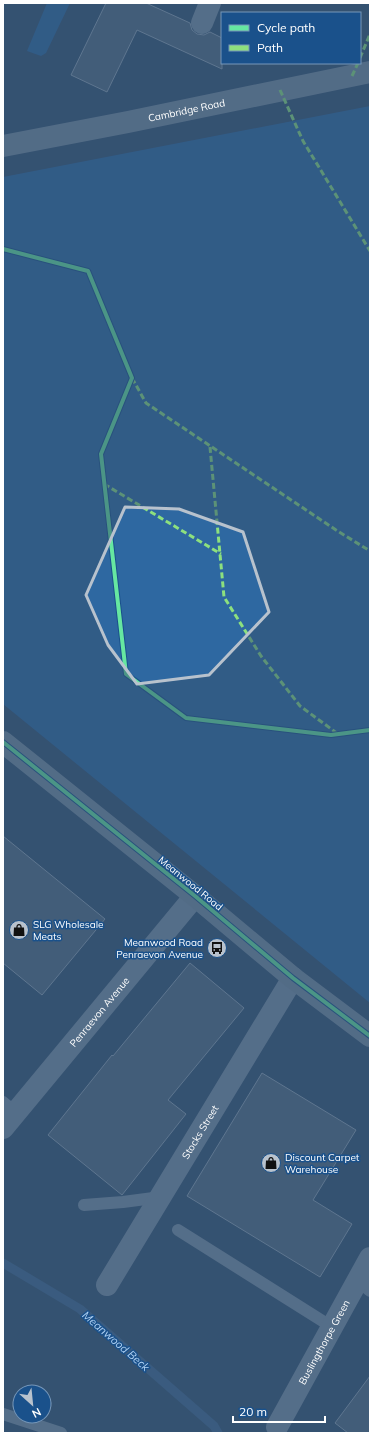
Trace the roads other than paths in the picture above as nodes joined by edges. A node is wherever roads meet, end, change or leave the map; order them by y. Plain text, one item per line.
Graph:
1 (210, 3) edge
2 (202, 23) dead end
3 (370, 72) edge
4 (3, 146) edge
5 (3, 742) edge
6 (195, 896) junction
7 (293, 978) junction
8 (370, 1036) edge
9 (7, 1114) edge
10 (161, 1197) junction
11 (84, 1205) dead end
12 (178, 1230) dead end
13 (370, 1258) edge
14 (108, 1286) dead end
15 (364, 1286) edge
16 (332, 1327) junction
17 (3, 1414) edge
18 (273, 1430) edge
19 (61, 1433) edge

1 - 2 street
3 - 4 street, Cambridge Road
5 - 6 street, Meanwood Road
6 - 7 street, Meanwood Road
6 - 9 street, Penraevon Avenue
7 - 8 street, Meanwood Road
7 - 10 street, Stocks Street
10 - 11 lane
10 - 14 street, Stocks Street
12 - 16 lane
13 - 15 street, Buslingthorpe Green
15 - 16 street, Buslingthorpe Green
16 - 18 street, Buslingthorpe Green
17 - 19 lane

